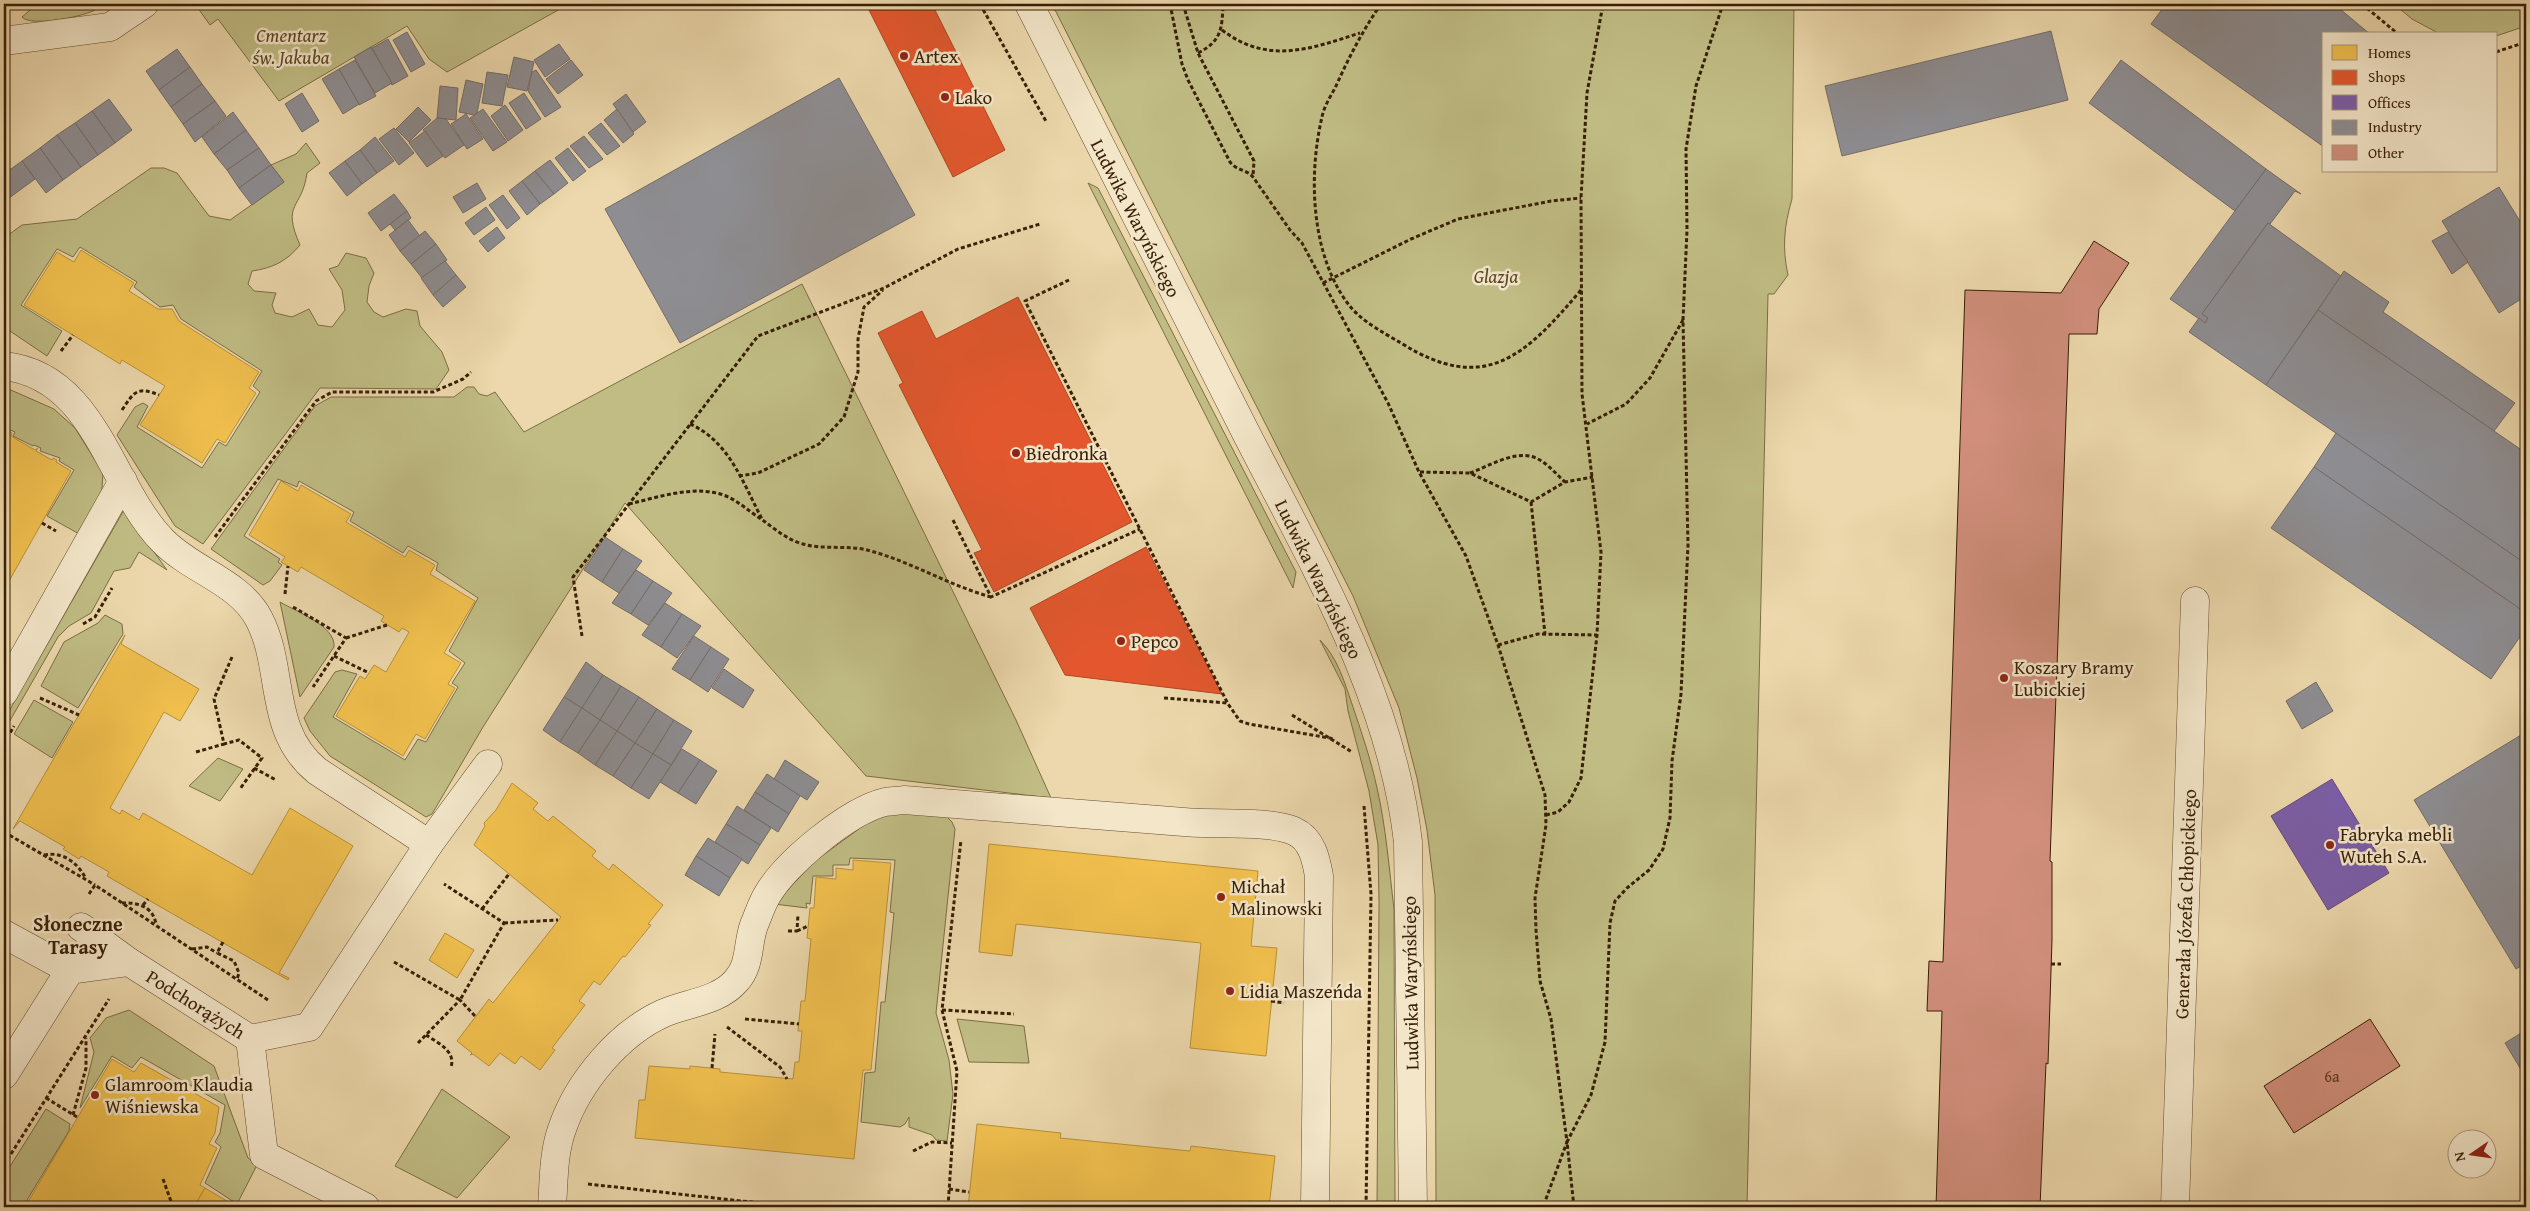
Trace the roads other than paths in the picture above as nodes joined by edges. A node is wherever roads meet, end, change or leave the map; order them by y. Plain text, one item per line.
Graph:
1 (144, 4) edge
2 (1029, 4) edge
3 (4, 41) edge
4 (4, 366) edge
5 (119, 488) junction
6 (2195, 602) dead end
7 (4, 692) edge
8 (488, 764) dead end
9 (429, 844) junction
10 (80, 928) dead end
11 (4, 934) edge
12 (129, 962) junction
13 (66, 967) junction
14 (250, 1039) junction
15 (4, 1075) edge
16 (365, 1207) edge
17 (552, 1207) edge
18 (1314, 1207) edge
19 (1413, 1207) edge
20 (2175, 1207) edge

1 - 3 street
2 - 19 street, Ludwika Waryńskiego
4 - 5 street
5 - 7 street
5 - 9 street
6 - 20 street, Generała Józefa Chłopickiego
8 - 9 street, Podchorążych
9 - 14 street, Podchorążych
10 - 12 street
11 - 13 street
12 - 13 street, Podchorążych
12 - 14 street, Podchorążych
13 - 15 street
14 - 16 street
17 - 18 street

